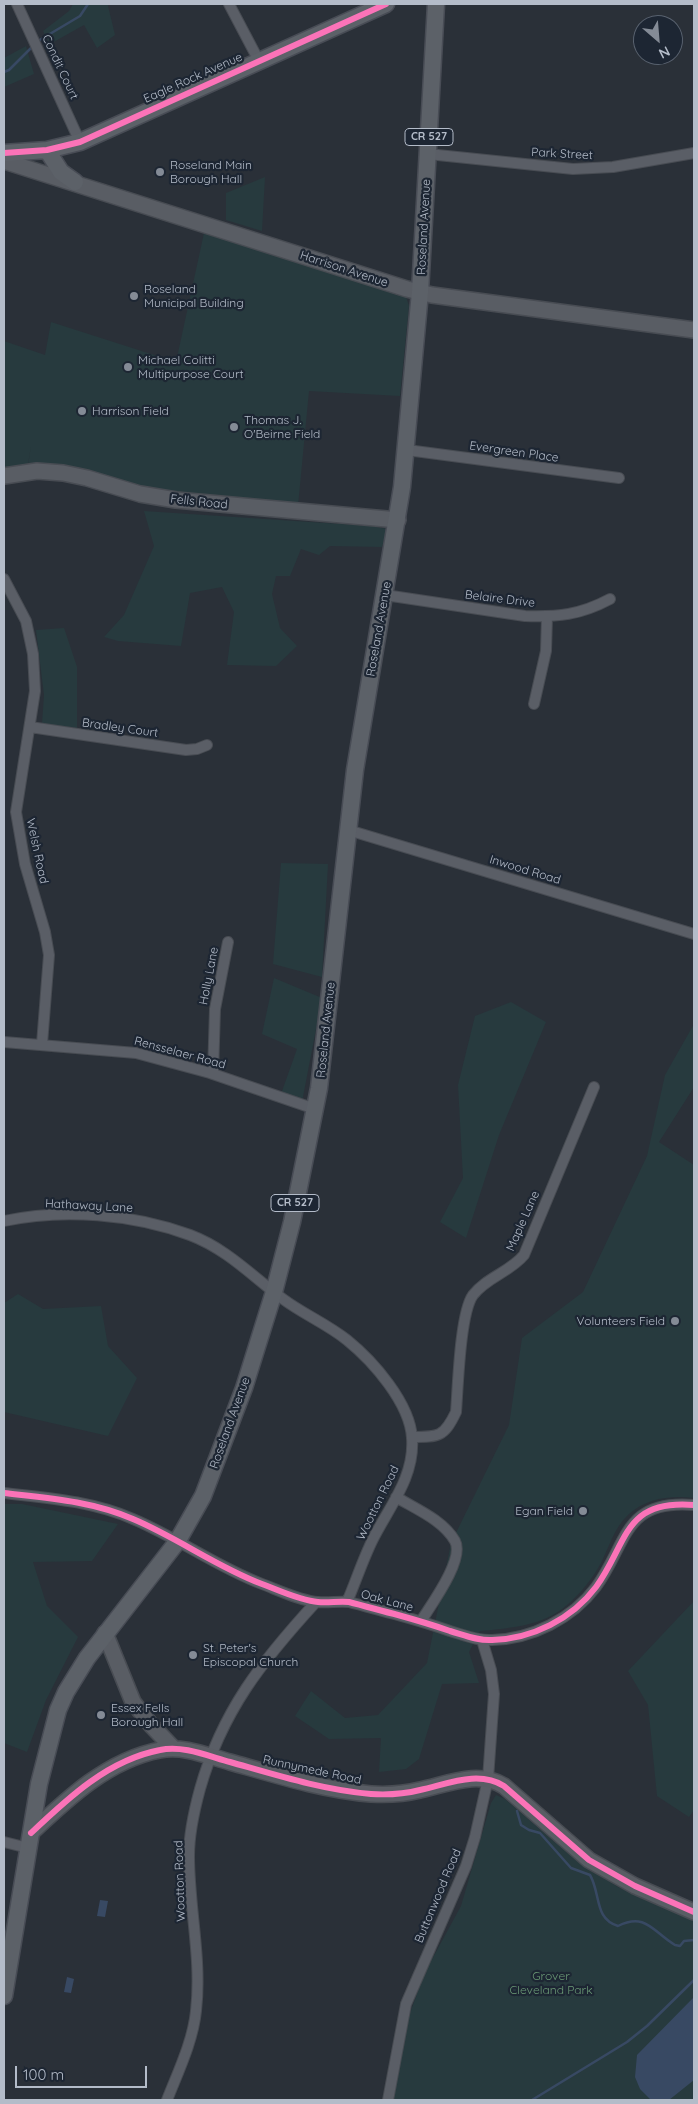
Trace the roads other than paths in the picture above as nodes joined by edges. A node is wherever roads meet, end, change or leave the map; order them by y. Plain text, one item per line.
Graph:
1 (17, 4) edge
2 (229, 4) edge
3 (386, 4) edge
4 (436, 4) edge
5 (259, 61) junction
6 (80, 142) junction
7 (47, 150) junction
8 (4, 153) edge
9 (694, 153) edge
10 (428, 154) junction
11 (4, 161) edge
12 (75, 182) junction
13 (420, 292) junction
14 (694, 330) edge
15 (406, 450) junction
16 (4, 476) edge
17 (619, 478) dead end
18 (398, 520) junction
19 (4, 579) edge
20 (385, 595) junction
21 (610, 599) dead end
22 (547, 617) junction
23 (534, 704) dead end
24 (30, 727) junction
25 (207, 744) dead end
26 (348, 830) junction
27 (694, 934) edge
28 (228, 942) dead end
29 (4, 1042) edge
30 (42, 1044) junction
31 (213, 1074) junction
32 (594, 1087) dead end
33 (315, 1109) junction
34 (4, 1221) edge
35 (274, 1292) junction
36 (412, 1437) junction
37 (4, 1493) edge
38 (396, 1497) junction
39 (694, 1505) edge
40 (177, 1542) junction
41 (316, 1602) junction
42 (347, 1602) junction
43 (421, 1621) junction
44 (105, 1633) junction
45 (482, 1640) junction
46 (173, 1748) junction
47 (211, 1757) junction
48 (488, 1779) junction
49 (29, 1841) junction
50 (4, 1842) edge
51 (694, 1912) edge
52 (4, 1996) edge
53 (167, 2100) edge
54 (388, 2100) edge

1 - 6 street, Condit Court
2 - 5 street
3 - 5 main road, Eagle Rock Avenue
4 - 10 main road, Roseland Avenue / CR 527
5 - 6 main road, Eagle Rock Avenue
6 - 7 main road, Eagle Rock Avenue
7 - 8 main road, Eagle Rock Avenue
7 - 12 main road
9 - 10 street, Park Street
10 - 13 main road, Roseland Avenue / CR 527
11 - 12 street, Harrison Avenue
12 - 13 street, Harrison Avenue
13 - 14 street, Harrison Avenue
13 - 15 main road, Roseland Avenue / CR 527
15 - 17 street, Evergreen Place
15 - 18 main road, Roseland Avenue / CR 527
16 - 18 street, Fells Road
18 - 20 main road, Roseland Avenue / CR 527
19 - 24 street, Welsh Road
20 - 22 street, Belaire Drive
20 - 26 main road, Roseland Avenue / CR 527
21 - 22 street, Belaire Drive
22 - 23 street
24 - 25 street, Bradley Court
24 - 30 street, Welsh Road
26 - 27 street, Inwood Road
26 - 33 main road, Roseland Avenue / CR 527
28 - 31 street, Holly Lane
29 - 30 street, Rensselaer Road
30 - 31 street, Rensselaer Road
31 - 33 street, Rensselaer Road
32 - 36 street, Maple Lane
33 - 35 main road, Roseland Avenue / CR 527
34 - 35 street, Hathaway Lane
35 - 36 street, Wootton Road
35 - 40 main road, Roseland Avenue / CR 527
36 - 38 street, Wootton Road
37 - 40 street, Oak Lane
38 - 42 street, Wootton Road
38 - 43 street
39 - 45 street, Oak Lane
40 - 41 street, Oak Lane
40 - 44 main road, Roseland Avenue / CR 527
41 - 42 street, Oak Lane
41 - 47 street, Wootton Road
42 - 43 street, Oak Lane
43 - 45 street, Oak Lane
44 - 46 street
44 - 49 main road, Roseland Avenue / CR 527
45 - 48 street, Buttonwood Road
46 - 47 street, Runnymede Road
46 - 49 street, Runnymede Road
47 - 48 street, Runnymede Road
47 - 53 street, Wootton Road
48 - 51 street
48 - 54 street, Buttonwood Road
49 - 50 street
49 - 52 main road, Roseland Avenue / CR 527

